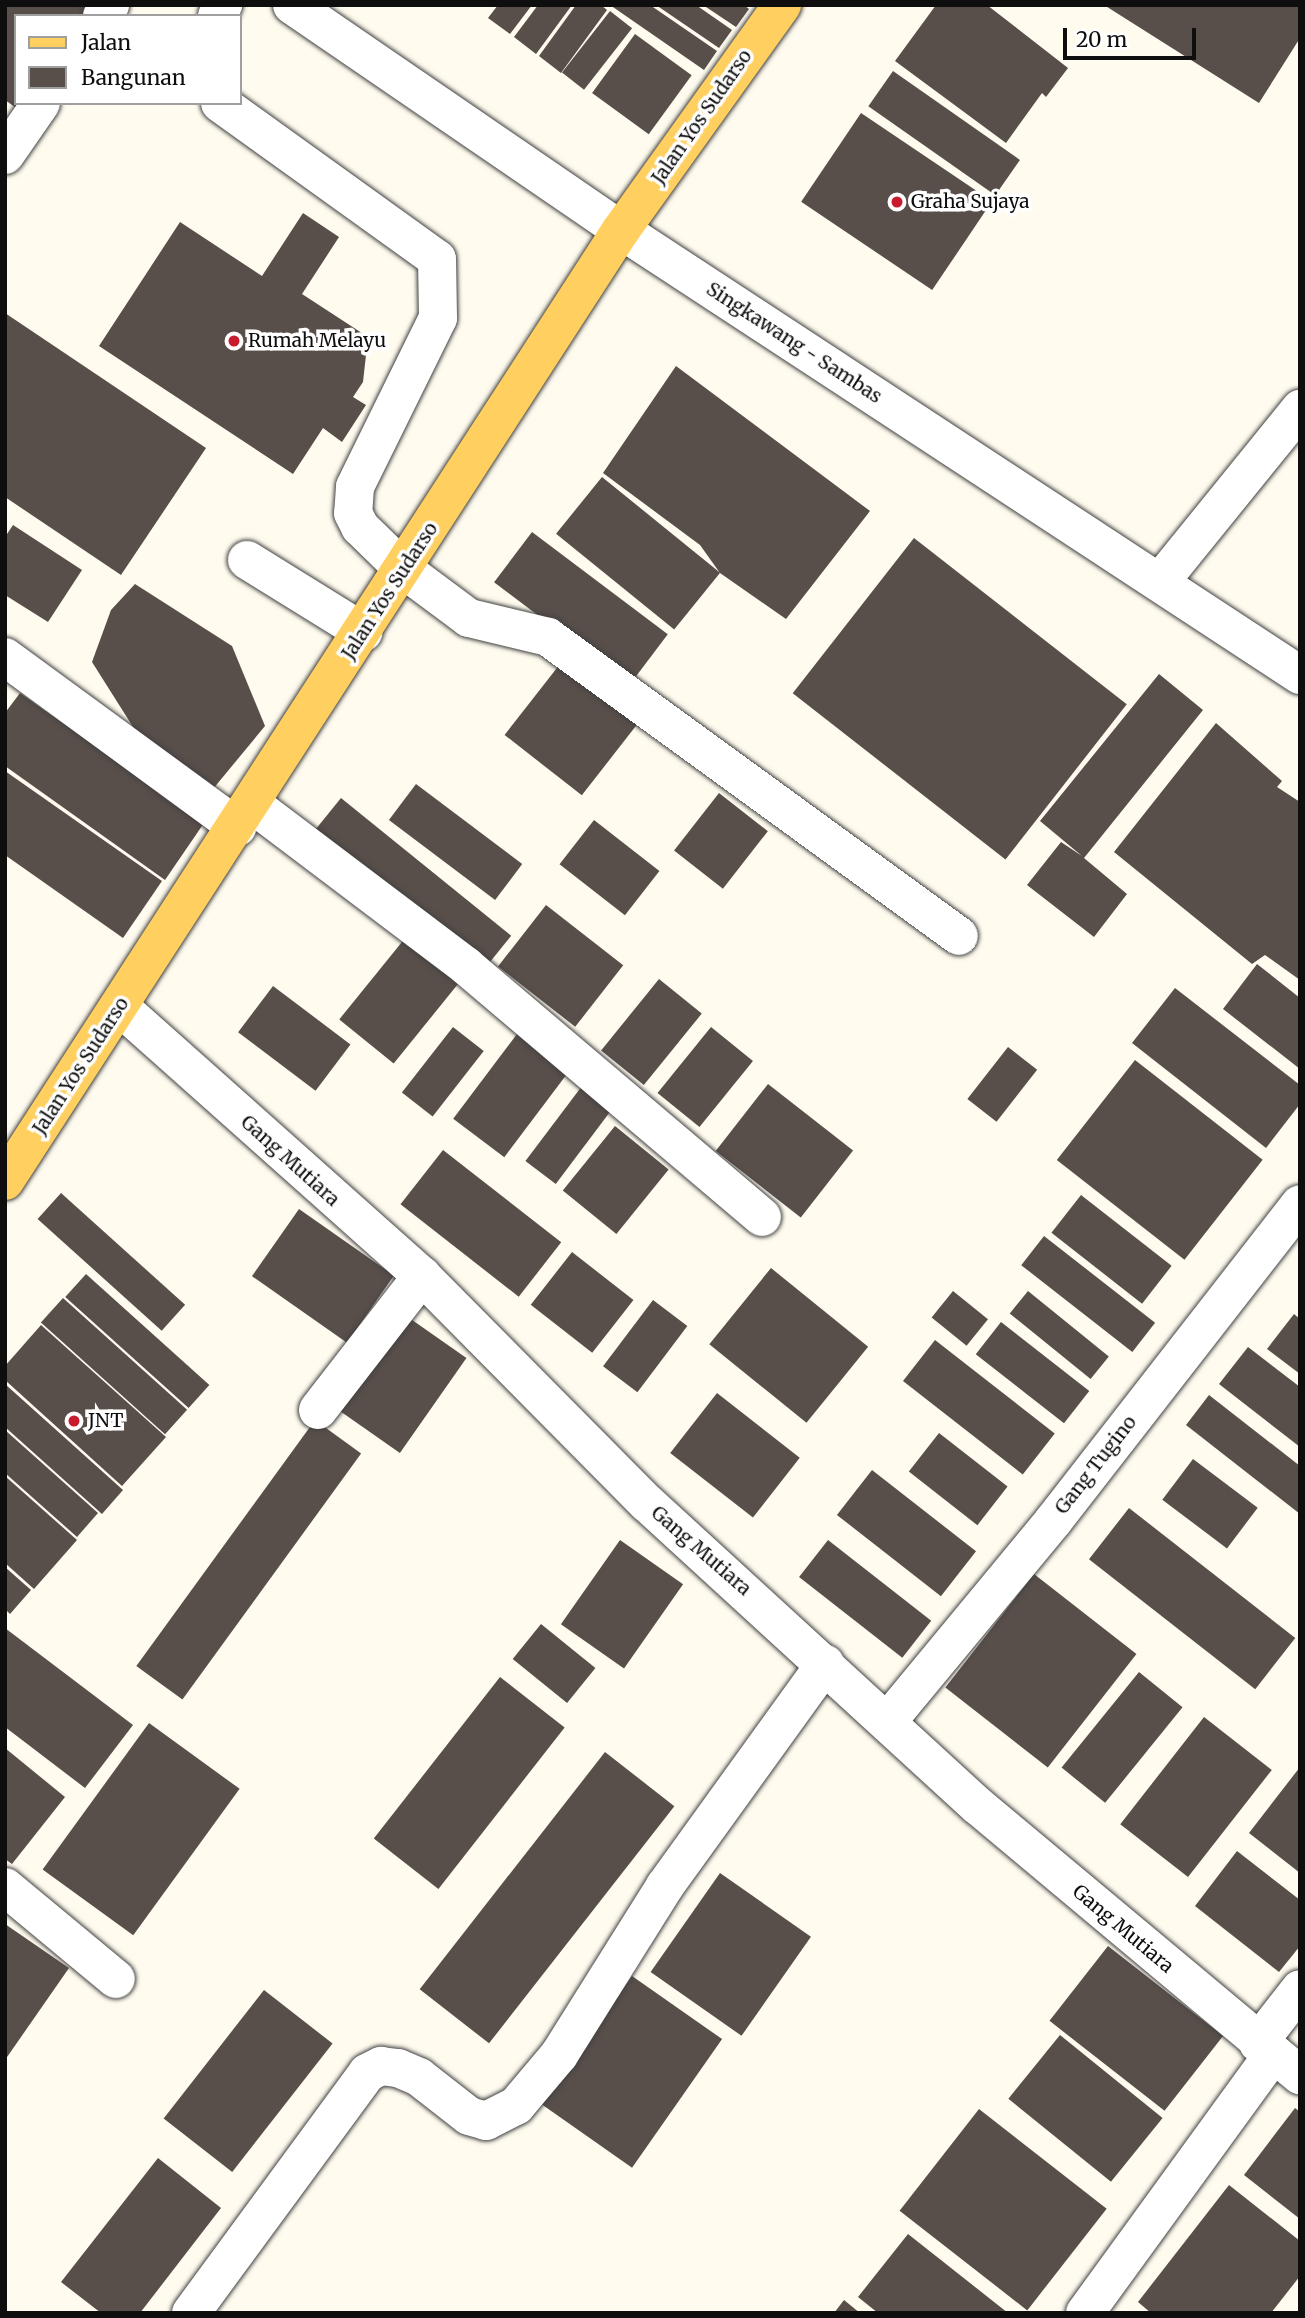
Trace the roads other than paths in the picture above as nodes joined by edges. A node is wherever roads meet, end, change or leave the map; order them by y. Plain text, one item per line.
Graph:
1 (292, 5) edge
2 (782, 5) edge
3 (40, 105) edge
4 (223, 105) edge
5 (5, 155) edge
6 (621, 230) junction
7 (1300, 409) edge
8 (247, 560) dead end
9 (403, 569) junction
10 (1160, 582) junction
11 (363, 632) junction
12 (5, 657) edge
13 (1300, 675) edge
14 (245, 815) junction
15 (959, 936) dead end
16 (120, 1007) junction
17 (5, 1181) edge
18 (1300, 1204) edge
19 (762, 1217) dead end
20 (422, 1276) junction
21 (318, 1410) dead end
22 (825, 1664) junction
23 (887, 1722) junction
24 (5, 1887) edge
25 (116, 1979) dead end
26 (1300, 1989) edge
27 (1277, 2057) edge
28 (191, 2313) edge
29 (1085, 2313) edge

1 - 6 street, Singkawang - Sambas
2 - 6 main road, Jalan Yos Sudarso
3 - 5 street
4 - 9 street
6 - 9 main road, Jalan Yos Sudarso
6 - 10 street, Singkawang - Sambas
7 - 10 street
8 - 11 street
9 - 11 main road, Jalan Yos Sudarso
9 - 15 street
10 - 13 street, Singkawang - Sambas
11 - 14 main road, Jalan Yos Sudarso
12 - 14 street
14 - 16 main road, Jalan Yos Sudarso
14 - 19 street
16 - 17 main road, Jalan Yos Sudarso
16 - 20 street, Gang Mutiara
18 - 23 street, Gang Tugino
20 - 21 street
20 - 22 street, Gang Mutiara
22 - 23 street, Gang Mutiara
22 - 28 street
23 - 27 street, Gang Mutiara
24 - 25 street
26 - 27 street
27 - 29 street

